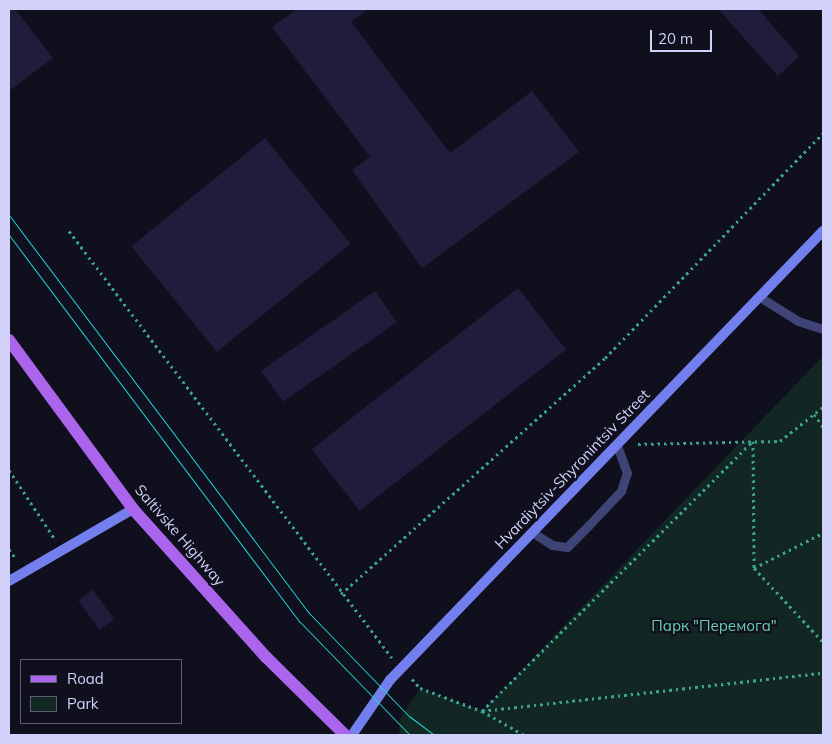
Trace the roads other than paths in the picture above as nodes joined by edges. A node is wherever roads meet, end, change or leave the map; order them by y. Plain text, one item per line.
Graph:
1 (823, 231) edge
2 (760, 297) junction
3 (823, 329) edge
4 (9, 340) edge
5 (617, 445) junction
6 (133, 509) junction
7 (532, 532) junction
8 (9, 581) edge
9 (345, 735) edge
10 (352, 735) edge

1 - 2 main road, Hvardiytsiv-Shyronintsiv Street
2 - 3 lane
2 - 5 main road, Hvardiytsiv-Shyronintsiv Street
4 - 6 main road, Saltivske Highway
5 - 7 main road, Hvardiytsiv-Shyronintsiv Street
5 - 7 lane
6 - 8 main road
6 - 9 main road, Saltivske Highway
7 - 10 main road, Hvardiytsiv-Shyronintsiv Street

